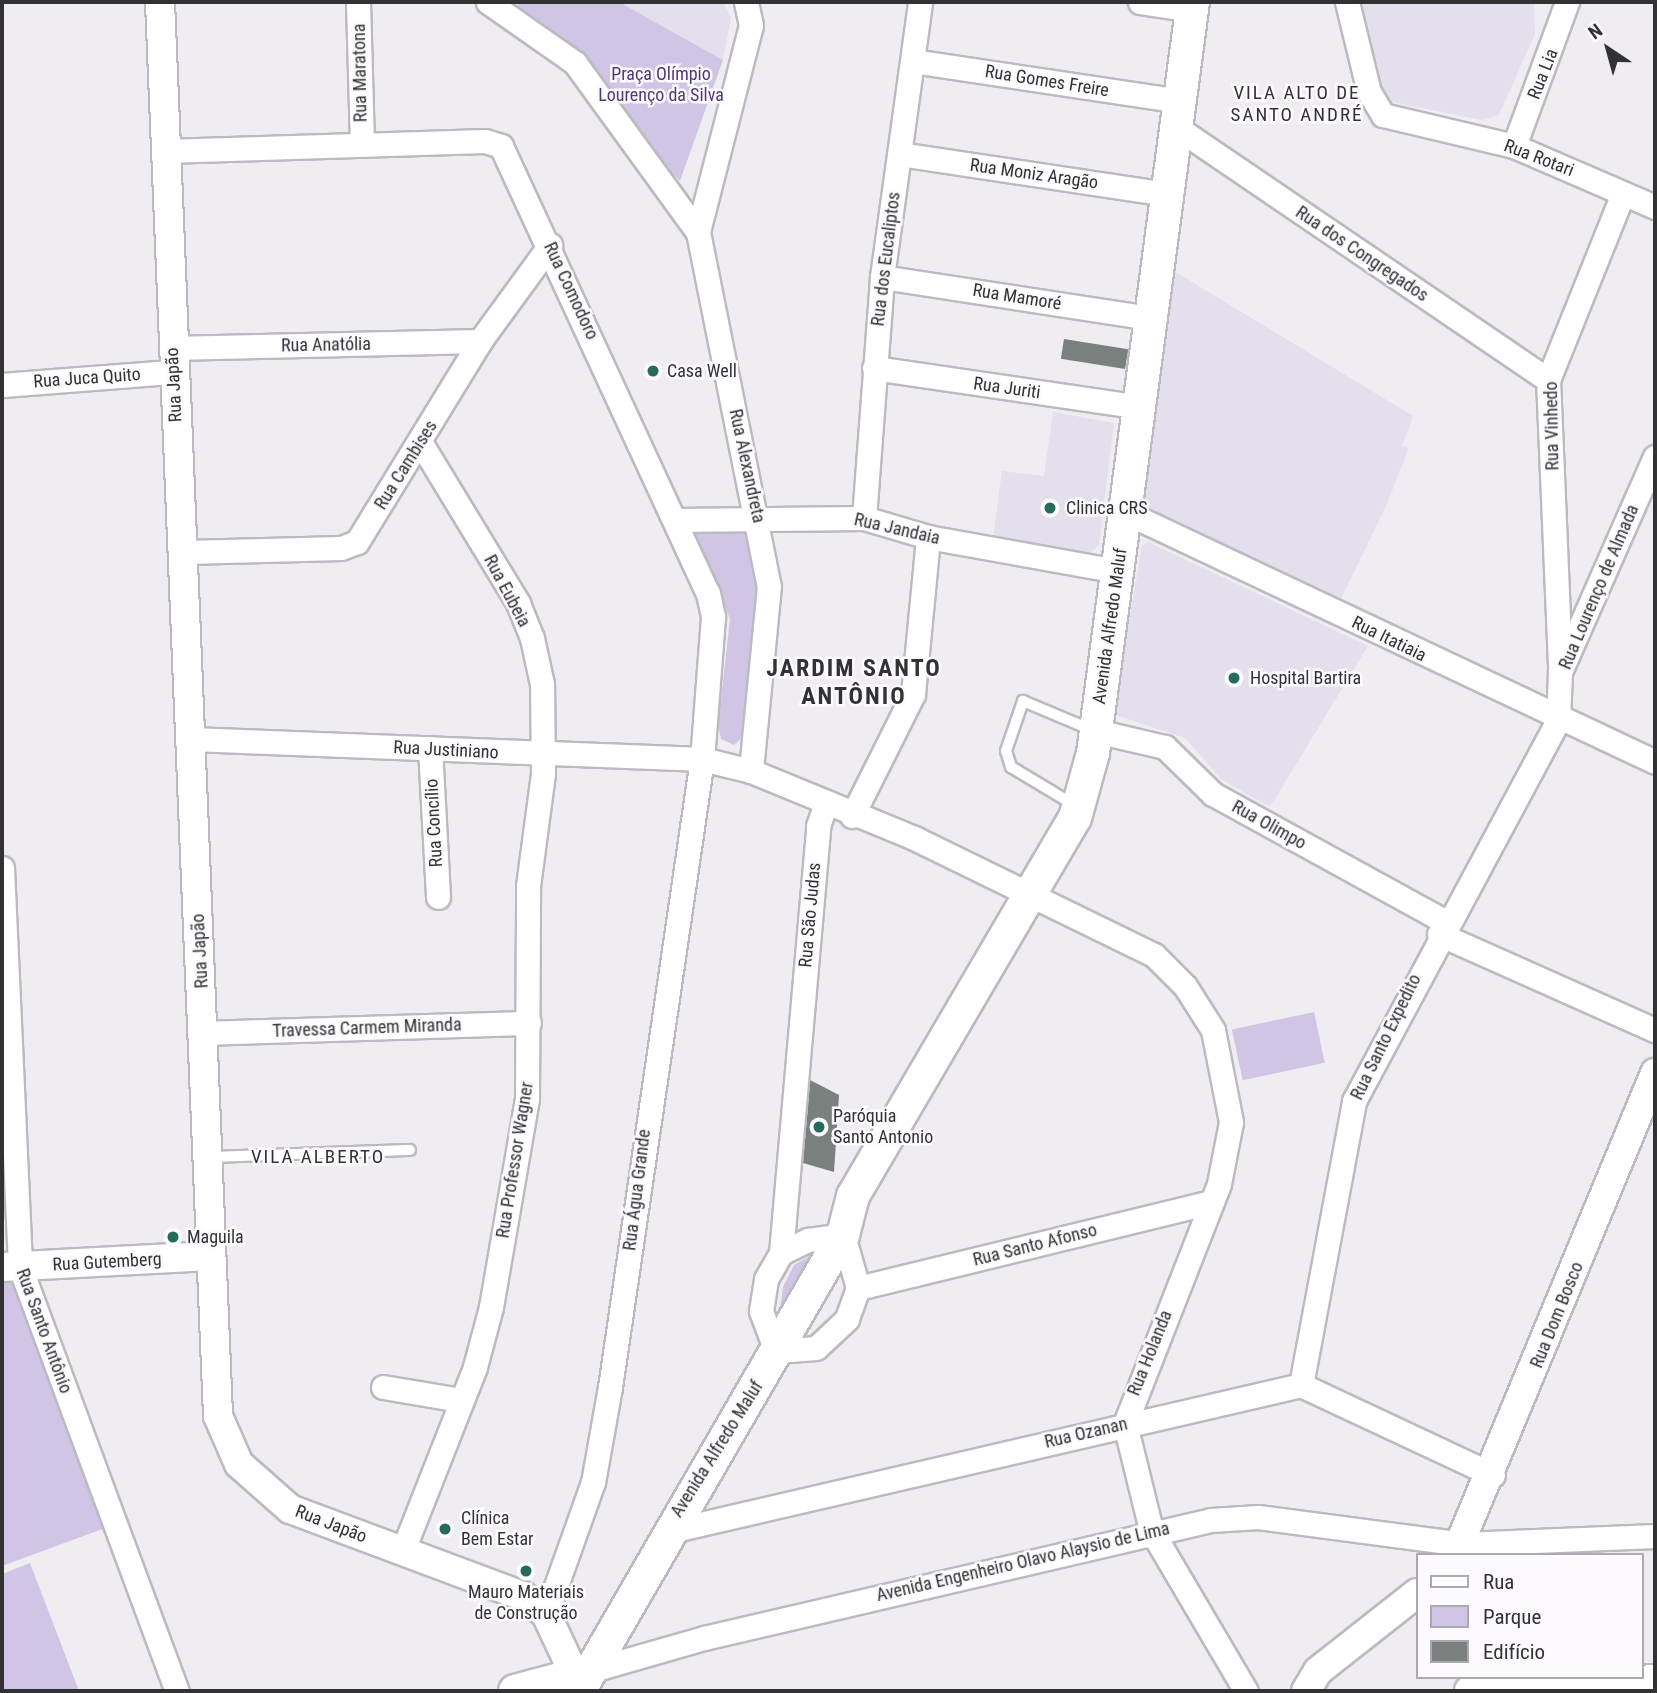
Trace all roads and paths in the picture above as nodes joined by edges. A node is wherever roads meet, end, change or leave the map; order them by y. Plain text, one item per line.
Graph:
1 (159, 2) edge
2 (358, 2) edge
3 (488, 2) edge
4 (747, 2) edge
5 (920, 2) edge
6 (1140, 2) edge
7 (1347, 2) edge
8 (1567, 2) edge
9 (1192, 6) edge
10 (913, 61) junction
11 (1178, 114) junction
12 (362, 144) junction
13 (1514, 146) junction
14 (165, 151) junction
15 (900, 154) junction
16 (1623, 193) junction
17 (1168, 194) junction
18 (1655, 207) edge
19 (698, 232) junction
20 (550, 245) junction
21 (882, 276) junction
22 (1152, 318) junction
23 (480, 341) junction
24 (172, 360) junction
25 (874, 368) junction
26 (1548, 380) junction
27 (2, 385) edge
28 (1140, 407) junction
29 (420, 442) junction
30 (1655, 457) edge
31 (1125, 512) junction
32 (759, 518) junction
33 (864, 518) junction
34 (675, 520) junction
35 (928, 537) junction
36 (186, 552) junction
37 (1117, 571) junction
38 (1560, 672) junction
39 (1558, 720) junction
40 (1096, 731) junction
41 (191, 739) junction
42 (430, 748) junction
43 (542, 755) junction
44 (702, 759) junction
45 (1655, 762) edge
46 (751, 771) junction
47 (826, 803) junction
48 (1078, 807) junction
49 (852, 816) junction
50 (2, 868) edge
51 (438, 897) dead end
52 (1031, 898) junction
53 (1442, 928) junction
54 (529, 1023) junction
55 (1655, 1030) edge
56 (204, 1033) junction
57 (1655, 1073) edge
58 (410, 1150) dead end
59 (210, 1157) junction
60 (1212, 1202) junction
61 (843, 1231) junction
62 (781, 1253) junction
63 (211, 1256) junction
64 (11, 1267) edge
65 (858, 1288) junction
66 (776, 1351) junction
67 (1301, 1385) junction
68 (383, 1387) dead end
69 (461, 1400) junction
70 (1125, 1423) junction
71 (1493, 1475) junction
72 (1151, 1531) junction
73 (666, 1532) junction
74 (1655, 1536) edge
75 (1459, 1549) edge
76 (403, 1550) junction
77 (1416, 1593) edge
78 (546, 1614) junction
79 (1649, 1681) edge
80 (582, 1683) edge
81 (177, 1691) edge
82 (515, 1691) edge
83 (1247, 1691) edge
84 (1306, 1691) edge
85 (1489, 1691) edge
86 (1582, 1691) edge

1 - 14 street, Rua Japão
2 - 12 street, Rua Maratona
3 - 19 street
4 - 19 street, Rua Alexandreta
5 - 10 street, Rua dos Eucaliptos
6 - 9 street
7 - 13 street, Rua Rotari
8 - 13 street, Rua Lia
9 - 11 main road, Avenida Alfredo Maluf
10 - 11 street, Rua Gomes Freire
10 - 15 street, Rua dos Eucaliptos
11 - 17 main road, Avenida Alfredo Maluf
11 - 26 street, Rua dos Congregados
12 - 14 street, Rua Comodoro
12 - 20 street, Rua Comodoro
13 - 16 street, Rua Rotari
14 - 24 street, Rua Japão
15 - 17 street, Rua Moniz Aragão
15 - 21 street, Rua dos Eucaliptos
16 - 18 street, Rua Rotari
16 - 26 street, Rua Vinhedo
17 - 22 main road, Avenida Alfredo Maluf
19 - 32 street, Rua Alexandreta
20 - 23 street, Rua Cambises
20 - 34 street, Rua Comodoro
21 - 22 street, Rua Mamoré
21 - 25 street, Rua dos Eucaliptos
22 - 28 main road, Avenida Alfredo Maluf
23 - 24 street, Rua Anatólia
23 - 29 street, Rua Cambises
24 - 27 street, Rua Juca Quito
24 - 36 street, Rua Japão
25 - 28 street, Rua Juriti
25 - 33 street, Rua dos Eucaliptos
26 - 38 street, Rua Vinhedo
28 - 31 main road, Avenida Alfredo Maluf
29 - 36 street, Rua Cambises
29 - 43 street, Rua Eubeia
30 - 38 street, Rua Lourenço de Almada
31 - 37 main road, Avenida Alfredo Maluf
31 - 39 street, Rua Itatiaia
32 - 33 street, Rua Jandaia
32 - 34 street, Rua Jandaia
32 - 46 street, Rua Alexandreta
33 - 35 street, Rua Jandaia
34 - 44 street, Rua Comodoro
35 - 37 street, Rua Jandaia
35 - 49 street
36 - 41 street, Rua Japão
37 - 40 main road, Avenida Alfredo Maluf
38 - 39 street, Rua Lourenço de Almada
39 - 45 street, Rua Itatiaia
39 - 53 street, Rua Santo Expedito
40 - 48 main road, Avenida Alfredo Maluf
40 - 48 lane
40 - 53 street, Rua Olimpo
41 - 42 street, Rua Justiniano
41 - 56 street, Rua Japão
42 - 43 street, Rua Justiniano
42 - 51 street, Rua Concílio
43 - 44 street, Rua Justiniano
43 - 54 street, Rua Professor Wagner
44 - 46 street, Rua Justiniano
44 - 78 street, Rua Água Grande
46 - 47 street, Rua Justiniano
47 - 49 street
47 - 62 street, Rua São Judas
48 - 52 main road, Avenida Alfredo Maluf
49 - 52 street
50 - 64 street, Rua Santo Antônio
52 - 60 street, Rua Holanda
52 - 61 main road, Avenida Alfredo Maluf
53 - 55 street, Rua Olimpo
53 - 67 street, Rua Santo Expedito
54 - 56 street, Travessa Carmem Miranda
54 - 69 street, Rua Professor Wagner
56 - 59 street, Rua Japão
57 - 71 street, Rua Dom Bosco
58 - 59 lane
59 - 63 street, Rua Japão
60 - 65 street, Rua Santo Afonso
60 - 70 street, Rua Holanda
61 - 62 street
61 - 65 street
61 - 66 main road, Avenida Alfredo Maluf
62 - 66 street
63 - 64 street, Rua Gutemberg
63 - 76 street, Rua Japão
64 - 81 street, Rua Santo Antônio
65 - 66 street
66 - 73 main road, Avenida Alfredo Maluf
67 - 70 street, Rua Ozanan
67 - 71 street
68 - 69 street
69 - 76 street, Rua Professor Wagner
70 - 72 street
70 - 73 street, Rua Ozanan
71 - 75 street, Rua Dom Bosco
72 - 75 street, Avenida Engenheiro Olavo Alaysio de Lima
72 - 80 street, Avenida Engenheiro Olavo Alaysio de Lima
72 - 83 street
73 - 80 main road, Avenida Alfredo Maluf
74 - 75 street, Avenida Engenheiro Olavo Alaysio de Lima
76 - 78 street, Rua Japão
77 - 84 street
78 - 80 street
79 - 85 main road
79 - 86 main road
80 - 82 main road, Avenida Engenheiro Olavo Alaysio de Lima

